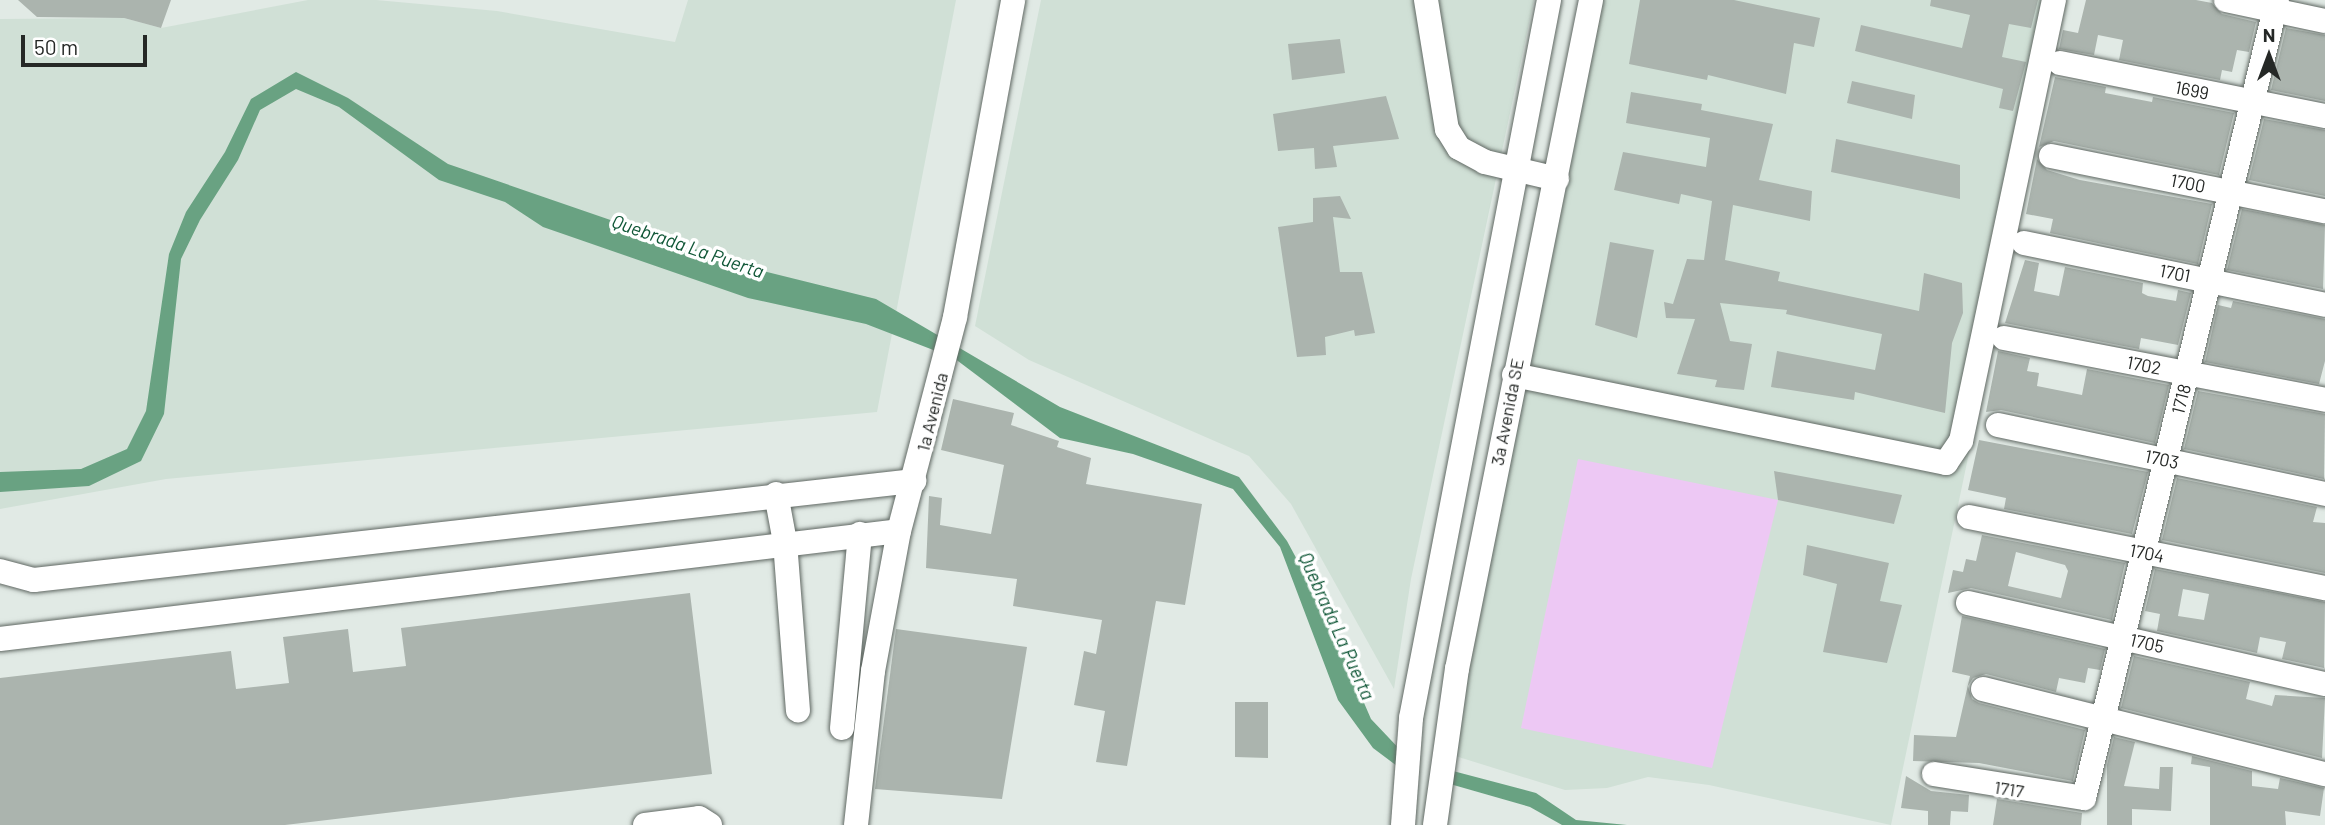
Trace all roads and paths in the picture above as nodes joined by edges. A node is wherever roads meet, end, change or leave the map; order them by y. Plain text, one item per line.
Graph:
1 (1013, 0) edge
2 (1426, 0) edge
3 (1549, 0) edge
4 (1591, 0) edge
5 (2054, 0) edge
6 (2226, 0) edge
7 (2276, 5) edge
8 (2325, 21) edge
9 (2060, 63) dead end
10 (2253, 102) junction
11 (2325, 116) edge
12 (2051, 156) dead end
13 (1514, 169) junction
14 (1557, 178) junction
15 (2231, 192) junction
16 (2325, 211) edge
17 (2024, 243) dead end
18 (2210, 280) junction
19 (2325, 305) edge
20 (2004, 338) dead end
21 (2187, 373) junction
22 (1514, 375) junction
23 (2325, 400) edge
24 (1998, 425) dead end
25 (2166, 460) junction
26 (914, 481) junction
27 (776, 494) junction
28 (2325, 494) edge
29 (1969, 517) dead end
30 (899, 531) junction
31 (860, 534) junction
32 (785, 542) junction
33 (2144, 552) junction
34 (0, 571) edge
35 (2325, 588) edge
36 (1968, 603) dead end
37 (2123, 638) junction
38 (0, 639) edge
39 (2325, 684) edge
40 (1983, 689) dead end
41 (798, 711) dead end
42 (2104, 719) junction
43 (842, 727) dead end
44 (1934, 774) dead end
45 (2325, 774) edge
46 (2084, 798) joint
47 (645, 825) edge
48 (710, 825) edge
49 (856, 825) edge
50 (1403, 825) edge
51 (1435, 825) edge

1 - 26 street, 1a Avenida
2 - 13 street
3 - 13 street
4 - 14 street, 3a Avenida SE
5 - 22 street
6 - 7 street
7 - 8 street
7 - 10 street, 1718
9 - 10 street, 1699
10 - 11 street, 1699
10 - 15 street, 1718
12 - 15 street, 1700
13 - 14 street
13 - 50 street
14 - 22 street, 3a Avenida SE
15 - 16 street, 1700
15 - 18 street, 1718
17 - 18 street, 1701
18 - 19 street, 1701
18 - 21 street, 1718
20 - 21 street, 1702
21 - 23 street, 1702
21 - 25 street, 1718
22 - 51 street, 3a Avenida SE
24 - 25 street, 1703
25 - 28 street, 1703
25 - 33 street, 1718
26 - 27 street
26 - 30 street, 1a Avenida
27 - 32 street
27 - 34 street
29 - 33 street, 1704
30 - 31 street
30 - 49 street, 1a Avenida
31 - 32 street
31 - 43 street
32 - 38 street
32 - 41 street
33 - 35 street, 1704
33 - 37 street, 1718
36 - 37 street, 1705
37 - 39 street, 1705
37 - 42 street, 1718
40 - 42 street
42 - 45 street
42 - 46 street, 1718
44 - 46 street, 1717
47 - 48 street

